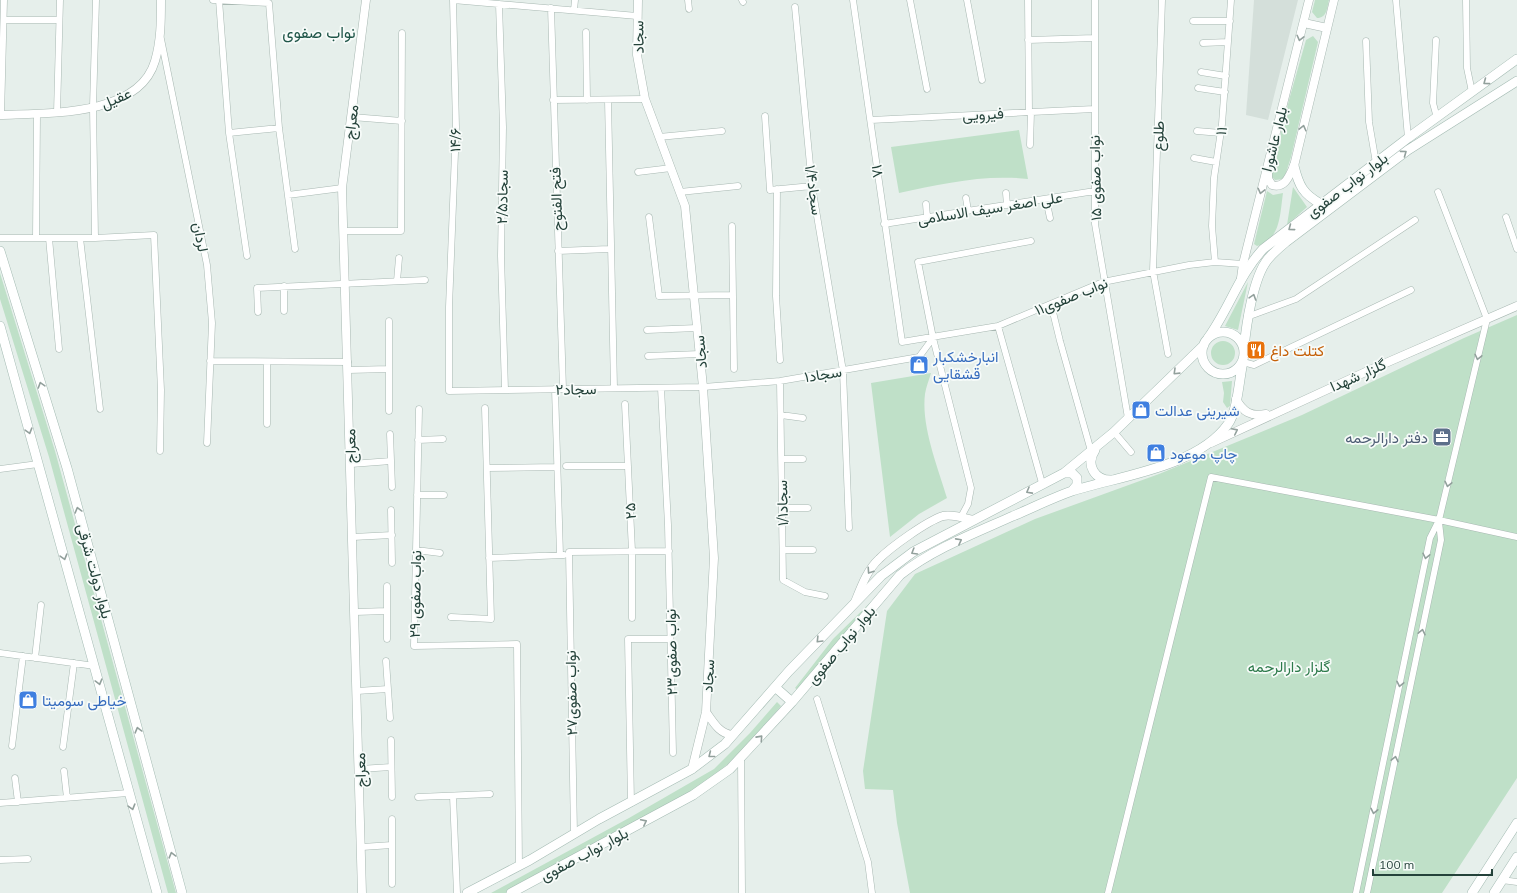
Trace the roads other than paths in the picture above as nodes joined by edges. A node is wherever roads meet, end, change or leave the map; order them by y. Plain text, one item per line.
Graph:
1 (4, 0) edge
2 (60, 0) edge
3 (96, 0) edge
4 (161, 0) edge
5 (213, 0) edge
6 (219, 0) edge
7 (366, 0) edge
8 (453, 0) edge
9 (575, 0) edge
10 (638, 0) edge
11 (688, 0) edge
12 (853, 0) edge
13 (910, 0) edge
14 (967, 0) edge
15 (1028, 0) edge
16 (1095, 0) edge
17 (1162, 0) edge
18 (1232, 0) edge
19 (1309, 0) edge
20 (1334, 0) edge
21 (1396, 0) edge
22 (1466, 0) edge
23 (264, 1) edge
24 (479, 1) edge
25 (514, 3) edge
26 (499, 4) junction
27 (795, 7) dead end
28 (551, 8) junction
29 (689, 9) dead end
30 (574, 10) junction
31 (637, 16) junction
32 (4, 20) junction
33 (60, 20) junction
34 (1193, 21) dead end
35 (1230, 21) junction
36 (1304, 23) junction
37 (1327, 28) junction
38 (586, 32) dead end
39 (402, 33) dead end
40 (160, 34) junction
41 (1095, 38) junction
42 (1028, 40) junction
43 (1436, 40) dead end
44 (1366, 41) dead end
45 (1228, 42) junction
46 (1203, 43) dead end
47 (1517, 59) edge
48 (1201, 72) dead end
49 (1226, 76) junction
50 (982, 80) dead end
51 (1517, 81) edge
52 (1198, 88) dead end
53 (927, 89) dead end
54 (1225, 92) junction
55 (1472, 92) junction
56 (645, 99) junction
57 (553, 100) junction
58 (587, 100) junction
59 (608, 100) junction
60 (93, 107) junction
61 (1094, 108) junction
62 (1448, 110) junction
63 (1030, 112) junction
64 (57, 113) junction
65 (37, 114) junction
66 (1, 115) edge
67 (765, 116) dead end
68 (352, 117) junction
69 (1437, 118) junction
70 (871, 120) junction
71 (1454, 120) junction
72 (402, 121) junction
73 (279, 128) junction
74 (722, 131) dead end
75 (1197, 131) dead end
76 (229, 133) junction
77 (1221, 133) junction
78 (659, 137) junction
79 (1408, 138) junction
80 (1030, 145) dead end
81 (1194, 158) dead end
82 (1216, 162) junction
83 (1268, 162) junction
84 (1376, 162) junction
85 (1294, 166) junction
86 (671, 168) junction
87 (638, 172) dead end
88 (738, 186) dead end
89 (812, 186) junction
90 (342, 188) junction
91 (777, 189) junction
92 (1095, 191) junction
93 (680, 192) junction
94 (1438, 192) dead end
95 (1006, 193) dead end
96 (288, 195) junction
97 (966, 198) dead end
98 (1046, 199) junction
99 (926, 204) dead end
100 (1322, 204) junction
101 (1007, 205) junction
102 (968, 211) junction
103 (649, 217) dead end
104 (928, 217) junction
105 (1506, 217) dead end
106 (1050, 218) dead end
107 (1415, 220) dead end
108 (884, 224) junction
109 (732, 226) dead end
110 (344, 231) junction
111 (0, 238) edge
112 (36, 238) junction
113 (49, 238) junction
114 (80, 238) junction
115 (95, 238) junction
116 (1031, 241) dead end
117 (295, 249) dead end
118 (609, 249) junction
119 (1517, 249) edge
120 (0, 251) edge
121 (558, 251) junction
122 (247, 256) dead end
123 (399, 258) dead end
124 (1215, 262) junction
125 (1243, 264) junction
126 (1153, 271) junction
127 (1241, 278) junction
128 (425, 280) dead end
129 (397, 281) junction
130 (1104, 282) junction
131 (346, 283) junction
132 (284, 286) junction
133 (1411, 290) dead end
134 (733, 295) junction
135 (694, 296) junction
136 (1051, 304) junction
137 (1517, 306) edge
138 (258, 312) dead end
139 (284, 312) dead end
140 (1247, 317) junction
141 (1487, 319) junction
142 (389, 321) dead end
143 (0, 326) edge
144 (998, 326) junction
145 (697, 328) junction
146 (647, 330) dead end
147 (933, 338) junction
148 (1206, 341) junction
149 (902, 342) joint
150 (1244, 349) junction
151 (59, 350) dead end
152 (700, 354) junction
153 (1168, 354) dead end
154 (648, 356) dead end
155 (780, 360) dead end
156 (210, 361) junction
157 (267, 362) junction
158 (1243, 362) junction
159 (348, 366) junction
160 (389, 369) junction
161 (734, 369) dead end
162 (843, 370) junction
163 (780, 381) junction
164 (703, 387) junction
165 (614, 388) junction
166 (660, 388) junction
167 (555, 389) junction
168 (563, 389) junction
169 (505, 390) junction
170 (449, 391) joint
171 (1236, 399) junction
172 (1304, 400) junction
173 (625, 404) dead end
174 (485, 408) dead end
175 (100, 409) dead end
176 (419, 409) dead end
177 (389, 411) dead end
178 (781, 415) junction
179 (803, 418) dead end
180 (1128, 418) junction
181 (266, 424) dead end
182 (1114, 432) junction
183 (390, 434) dead end
184 (443, 439) dead end
185 (418, 440) junction
186 (207, 443) dead end
187 (1094, 448) junction
188 (1200, 449) junction
189 (160, 451) dead end
190 (1131, 452) dead end
191 (782, 459) junction
192 (803, 459) dead end
193 (391, 461) junction
194 (38, 464) junction
195 (351, 464) junction
196 (566, 466) dead end
197 (628, 466) junction
198 (557, 467) junction
199 (487, 468) junction
200 (0, 469) edge
201 (1064, 473) junction
202 (1138, 475) junction
203 (1042, 484) junction
204 (392, 487) dead end
205 (1072, 491) junction
206 (417, 495) junction
207 (444, 495) dead end
208 (782, 508) junction
209 (808, 508) dead end
210 (391, 510) dead end
211 (961, 517) junction
212 (973, 520) junction
213 (1439, 520) junction
214 (849, 528) dead end
215 (392, 535) junction
216 (353, 537) junction
217 (1517, 537) edge
218 (416, 550) junction
219 (782, 550) junction
220 (813, 550) dead end
221 (632, 551) junction
222 (668, 551) junction
223 (440, 553) dead end
224 (569, 553) junction
225 (560, 555) junction
226 (489, 558) junction
227 (392, 564) dead end
228 (387, 586) dead end
229 (825, 596) dead end
230 (853, 604) junction
231 (41, 605) dead end
232 (387, 611) junction
233 (355, 612) junction
234 (451, 617) dead end
235 (632, 618) dead end
236 (387, 639) dead end
237 (670, 639) junction
238 (0, 653) edge
239 (23, 656) junction
240 (35, 658) junction
241 (386, 661) dead end
242 (74, 663) junction
243 (95, 666) junction
244 (775, 687) junction
245 (388, 689) junction
246 (358, 691) junction
247 (817, 699) dead end
248 (792, 702) junction
249 (706, 712) junction
250 (390, 718) dead end
251 (732, 735) junction
252 (391, 740) dead end
253 (12, 746) dead end
254 (63, 747) dead end
255 (673, 753) dead end
256 (741, 758) junction
257 (391, 767) junction
258 (360, 769) junction
259 (692, 769) junction
260 (64, 772) dead end
261 (15, 778) dead end
262 (128, 793) junction
263 (490, 794) dead end
264 (453, 796) junction
265 (392, 797) dead end
266 (418, 797) dead end
267 (67, 798) junction
268 (18, 802) junction
269 (0, 803) edge
270 (631, 803) junction
271 (392, 819) dead end
272 (1517, 823) edge
273 (574, 834) junction
274 (392, 845) junction
275 (362, 847) junction
276 (1517, 858) edge
277 (28, 859) dead end
278 (0, 860) edge
279 (519, 866) junction
280 (1502, 880) junction
281 (1517, 882) edge
282 (392, 884) dead end
283 (157, 893) edge
284 (182, 893) edge
285 (362, 893) edge
286 (457, 893) edge
287 (467, 893) edge
288 (511, 893) edge
289 (742, 893) edge
290 (872, 893) edge
291 (1108, 893) edge
292 (1356, 893) edge
293 (1368, 893) edge
294 (1472, 893) edge
295 (1494, 893) edge

1 - 32 street
2 - 33 street
3 - 60 street
4 - 40 street, عقیل
5 - 6 street
6 - 23 street
6 - 76 street
7 - 68 street, معراج
8 - 24 street
8 - 170 street, ۱۴/۶
9 - 30 street
10 - 31 street, سجاد
11 - 29 street
12 - 70 street, ۱۸
13 - 53 street
14 - 50 street
15 - 42 street
16 - 41 street, نواب صفوی ۱۵
17 - 126 street, طلوع
18 - 35 street, ۱۱
19 - 36 street, بلوار عاشورا
20 - 37 street, بلوار عاشورا
21 - 79 street
22 - 55 street
23 - 73 street
24 - 26 street
25 - 26 street
25 - 28 street
26 - 169 street, ۲/۵سجاد
27 - 89 street, ۱/۴سجاد
28 - 30 street
28 - 57 street, فتح الفتوح
30 - 31 street
31 - 56 street, سجاد
32 - 33 street
32 - 66 street
33 - 64 street
34 - 35 street
35 - 45 street, ۱۱
36 - 37 street
36 -> 83 street, بلوار عاشورا
85 -> 37 street, بلوار عاشورا
38 - 58 street
39 - 72 street
40 - 60 street, عقیل
40 - 156 street, لردان
41 - 42 street
41 - 61 street, نواب صفوی ۱۵
42 - 63 street
43 - 69 street
44 - 84 street
45 - 46 street
45 - 49 street, ۱۱
47 -> 55 main road, بلوار نواب صفوی
48 - 49 street
49 - 54 street, ۱۱
51 - 71 main road, بلوار نواب صفوی
52 - 54 street
54 - 77 street, ۱۱
55 - 62 main road, بلوار نواب صفوی
56 - 59 street
56 - 78 street, سجاد
57 - 58 street
57 - 121 street, فتح الفتوح
58 - 59 street
59 - 118 street
60 - 64 street, عقیل
60 - 115 street
61 - 63 street, فیرویی
61 - 92 street, نواب صفوی ۱۵
62 - 69 main road, بلوار نواب صفوی
62 - 71 main road
63 - 70 street, فیرویی
63 - 80 street
64 - 65 street, عقیل
65 - 66 street, عقیل
65 - 112 street
67 - 91 street
68 - 72 street
68 - 90 street, معراج
69 - 79 main road, بلوار نواب صفوی
70 - 108 street, ۱۸
140 -> 71 main road, بلوار نواب صفوی
72 - 110 street
73 - 76 street
73 - 96 street
74 - 78 street
75 - 77 street
76 - 122 street
77 - 82 street, ۱۱
78 - 86 street, سجاد
79 - 84 main road, بلوار نواب صفوی
81 - 82 street
82 - 124 street, ۱۱
83 - 85 street, بلوار عاشورا
83 -> 125 street, بلوار عاشورا
84 - 100 main road, بلوار نواب صفوی
85 - 100 main road
86 - 87 street
86 - 93 street, سجاد
88 - 93 street
89 - 91 street
89 - 162 street, ۱/۴سجاد
90 - 96 street
90 - 110 street, معراج
91 - 155 street
92 - 98 street, علی اصغر سیف الاسلامی
92 - 130 street, نواب صفوی ۱۵
93 - 135 street, سجاد
94 - 141 street
95 - 101 street
96 - 117 street
97 - 102 street
98 - 101 street, علی اصغر سیف الاسلامی
98 - 106 street
99 - 104 street
100 -> 127 main road, بلوار نواب صفوی
101 - 102 street, علی اصغر سیف الاسلامی
102 - 104 street, علی اصغر سیف الاسلامی
103 - 135 street
104 - 108 street, علی اصغر سیف الاسلامی
105 - 119 street
107 - 140 street
108 - 149 street, ۱۸
109 - 134 street
110 - 131 street, معراج
111 - 112 street
112 - 113 street
113 - 114 street
113 - 151 street
114 - 115 street
114 - 175 street
115 - 189 street
116 - 147 street
118 - 121 street
118 - 165 street
284 -> 120 main road, بلوار دولت شرقی
121 - 168 street, فتح الفتوح
123 - 129 street
124 - 125 street, ۱۱نواب صفوی
124 - 126 street, ۱۱نواب صفوی
125 - 127 street, بلوار عاشورا
126 - 130 street, ۱۱نواب صفوی
126 - 153 street, طلوع
127 - 148 main road, بلوار نواب صفوی
128 - 129 street
129 - 131 street
130 - 136 street, ۱۱نواب صفوی
130 - 180 street, نواب صفوی ۱۵
131 - 132 street
131 - 159 street, معراج
132 - 138 street
132 - 139 street
133 - 158 street
134 - 135 street
134 - 161 street
135 - 145 street, سجاد
136 - 144 street, ۱۱نواب صفوی
136 - 187 street
137 - 141 street, گلزار شهدا
140 - 150 main road, بلوار نواب صفوی
141 - 172 street, گلزار شهدا
141 -> 213 street
142 - 160 street
143 -> 194 main road, بلوار دولت شرقی
144 - 147 street, ۱۱نواب صفوی
144 - 203 street
145 - 146 street
145 - 152 street, سجاد
147 - 149 street, ۱۱نواب صفوی
147 - 162 street, ۱سجاد
147 - 211 street
148 - 150 main road
148 - 158 main road
148 -> 180 main road, بلوار نواب صفوی
150 - 158 main road
152 - 154 street
152 - 164 street, سجاد
156 - 157 street
156 - 186 street, لردان
157 - 159 street
157 - 181 street
158 - 171 main road, بلوار نواب صفوی
159 - 160 street
159 - 195 street, معراج
160 - 177 street
162 - 163 street, ۱سجاد
162 - 214 street, ۱/۴سجاد
163 - 164 street, ۱سجاد
163 - 178 street, ۱/۱سجاد
164 - 166 street, ۲سجاد
164 - 249 street, سجاد
165 - 166 street, ۲سجاد
165 - 168 street, ۲سجاد
166 - 222 street, ۲۳نواب صفوی
167 - 168 street, ۲سجاد
167 - 169 street, ۲سجاد
167 - 198 street
169 - 170 street, ۲سجاد
171 - 172 street
171 - 188 main road, بلوار نواب صفوی
188 -> 172 street, گلزار شهدا
173 - 197 street, ۲۵
174 - 199 street
176 - 185 street, نواب صفوی ۲۹
178 - 179 street
178 - 191 street, ۱/۱سجاد
180 - 182 main road, بلوار نواب صفوی
182 - 187 main road, بلوار نواب صفوی
182 - 190 street
183 - 193 street
184 - 185 street
185 - 206 street, نواب صفوی ۲۹
187 - 201 main road, بلوار نواب صفوی
187 - 202 main road
188 - 202 main road, بلوار نواب صفوی
191 - 192 street
191 - 208 street, ۱/۱سجاد
193 - 195 street
193 - 204 street
194 - 200 street
194 -> 243 main road, بلوار دولت شرقی
195 - 216 street, معراج
196 - 197 street
197 - 221 street, ۲۵
198 - 199 street
198 - 225 street
199 - 226 street
201 - 203 main road, بلوار نواب صفوی
201 - 205 main road
202 - 205 main road, بلوار نواب صفوی
203 -> 212 main road, بلوار نواب صفوی
248 -> 205 main road, بلوار نواب صفوی
206 - 207 street
206 - 218 street, نواب صفوی ۲۹
208 - 209 street
208 - 219 street, ۱/۱سجاد
210 - 215 street
211 - 212 street
211 -> 230 street
212 -> 230 main road, بلوار نواب صفوی
213 - 217 street
213 - 291 street
213 -> 292 street
293 -> 213 street
215 - 216 street
215 - 227 street
216 - 233 street, معراج
218 - 223 street
218 - 279 street, نواب صفوی ۲۹
219 - 220 street
219 - 229 street, ۱/۱سجاد
221 - 222 street
221 - 224 street
221 - 235 street, ۲۵
222 - 237 street, ۲۳نواب صفوی
224 - 225 street
224 - 273 street, ۲۷نواب صفوی
225 - 226 street
226 - 234 street
228 - 232 street
230 -> 244 main road, بلوار نواب صفوی
231 - 240 street
232 - 233 street
232 - 236 street
233 - 246 street, معراج
237 - 255 street, ۲۳نواب صفوی
237 - 270 street
238 - 239 street
239 - 240 street
239 - 253 street
240 - 242 street
241 - 245 street
242 - 243 street
242 - 254 street
243 -> 262 main road, بلوار دولت شرقی
244 - 248 main road
244 - 251 main road, بلوار نواب صفوی
245 - 246 street
245 - 250 street
246 - 258 street, معراج
247 - 290 street
256 -> 248 main road, بلوار نواب صفوی
249 - 251 street, سجاد
249 - 259 street, سجاد
251 -> 259 main road, بلوار نواب صفوی
252 - 257 street
288 -> 256 main road, بلوار نواب صفوی
256 - 289 street
257 - 258 street
257 - 265 street
258 - 275 street, معراج
259 - 270 main road, بلوار نواب صفوی
260 - 267 street
261 - 268 street
262 - 267 street
262 -> 283 main road, بلوار دولت شرقی
263 - 264 street
264 - 266 street
264 - 286 street
267 - 268 street
268 - 269 street
270 - 273 main road, بلوار نواب صفوی
271 - 274 street
272 - 294 main road
273 - 279 main road, بلوار نواب صفوی
274 - 275 street
274 - 282 street
275 - 285 street, معراج
276 - 280 main road
277 - 278 street
279 - 287 main road, بلوار نواب صفوی
280 - 281 street
280 - 295 main road

